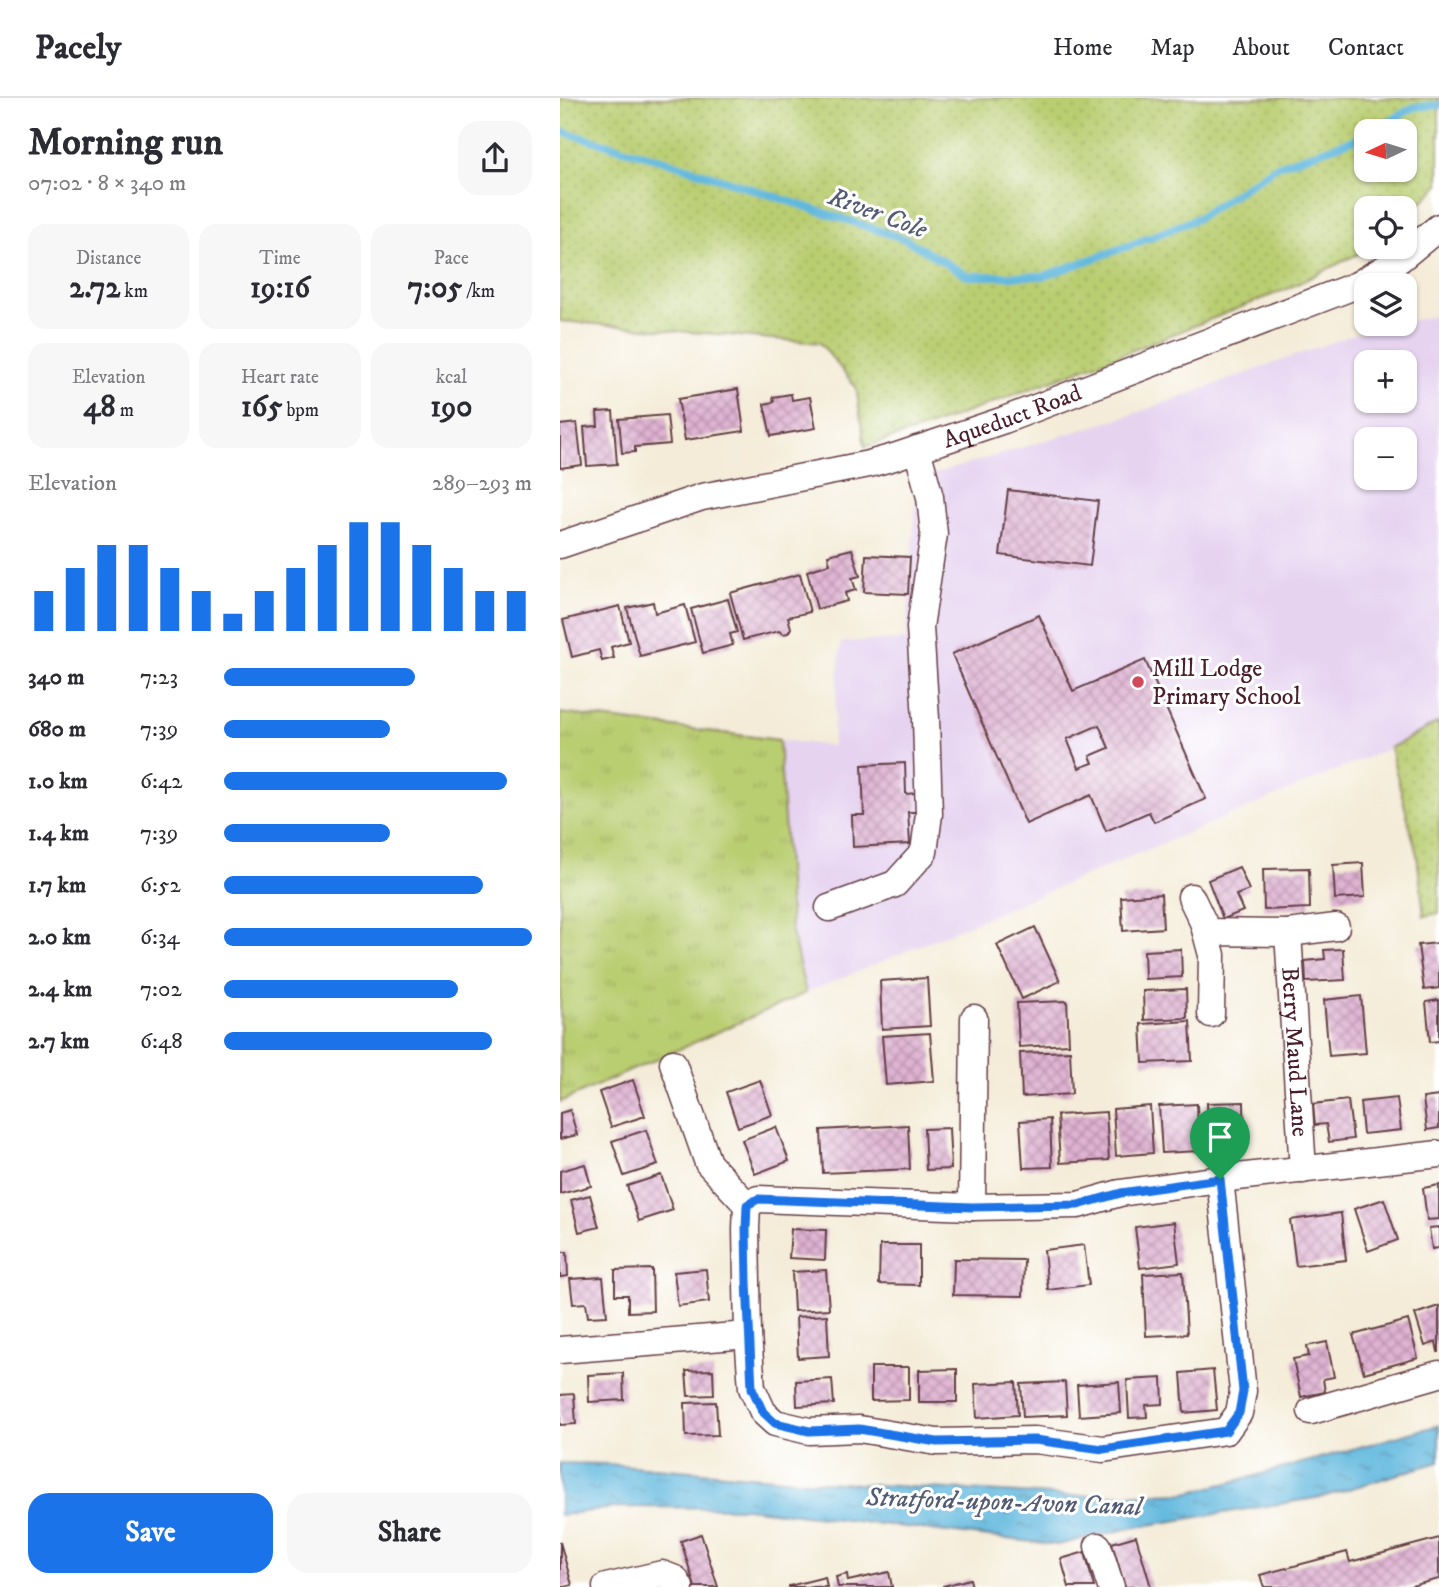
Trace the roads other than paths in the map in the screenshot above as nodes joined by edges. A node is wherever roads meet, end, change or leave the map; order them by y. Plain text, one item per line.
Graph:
1 (1439, 227) edge
2 (917, 449) junction
3 (560, 545) edge
4 (1191, 897) dead end
5 (829, 908) dead end
6 (1336, 927) dead end
7 (1206, 932) junction
8 (1288, 933) junction
9 (1211, 1014) dead end
10 (974, 1018) dead end
11 (673, 1063) dead end
12 (1439, 1154) edge
13 (1303, 1170) junction
14 (1220, 1179) junction
15 (747, 1205) junction
16 (972, 1207) junction
17 (748, 1335) junction
18 (560, 1350) edge
19 (1439, 1374) edge
20 (1311, 1411) dead end
21 (1098, 1546) dead end
22 (606, 1587) edge
23 (680, 1587) edge
24 (1111, 1587) edge

1 - 2 street, Aqueduct Road
2 - 3 street, Aqueduct Road
2 - 5 street
4 - 7 street
6 - 8 street, Berry Maud Lane
7 - 8 street, Berry Maud Lane
7 - 9 street
8 - 13 street, Berry Maud Lane
10 - 16 street
11 - 15 street
12 - 13 street, Berry Maud Lane
13 - 14 street, Berry Maud Lane
14 - 16 street, Berry Maud Lane
14 - 17 street
15 - 16 street, Berry Maud Lane
15 - 17 street
17 - 18 street
19 - 20 street
21 - 24 street
22 - 23 street

